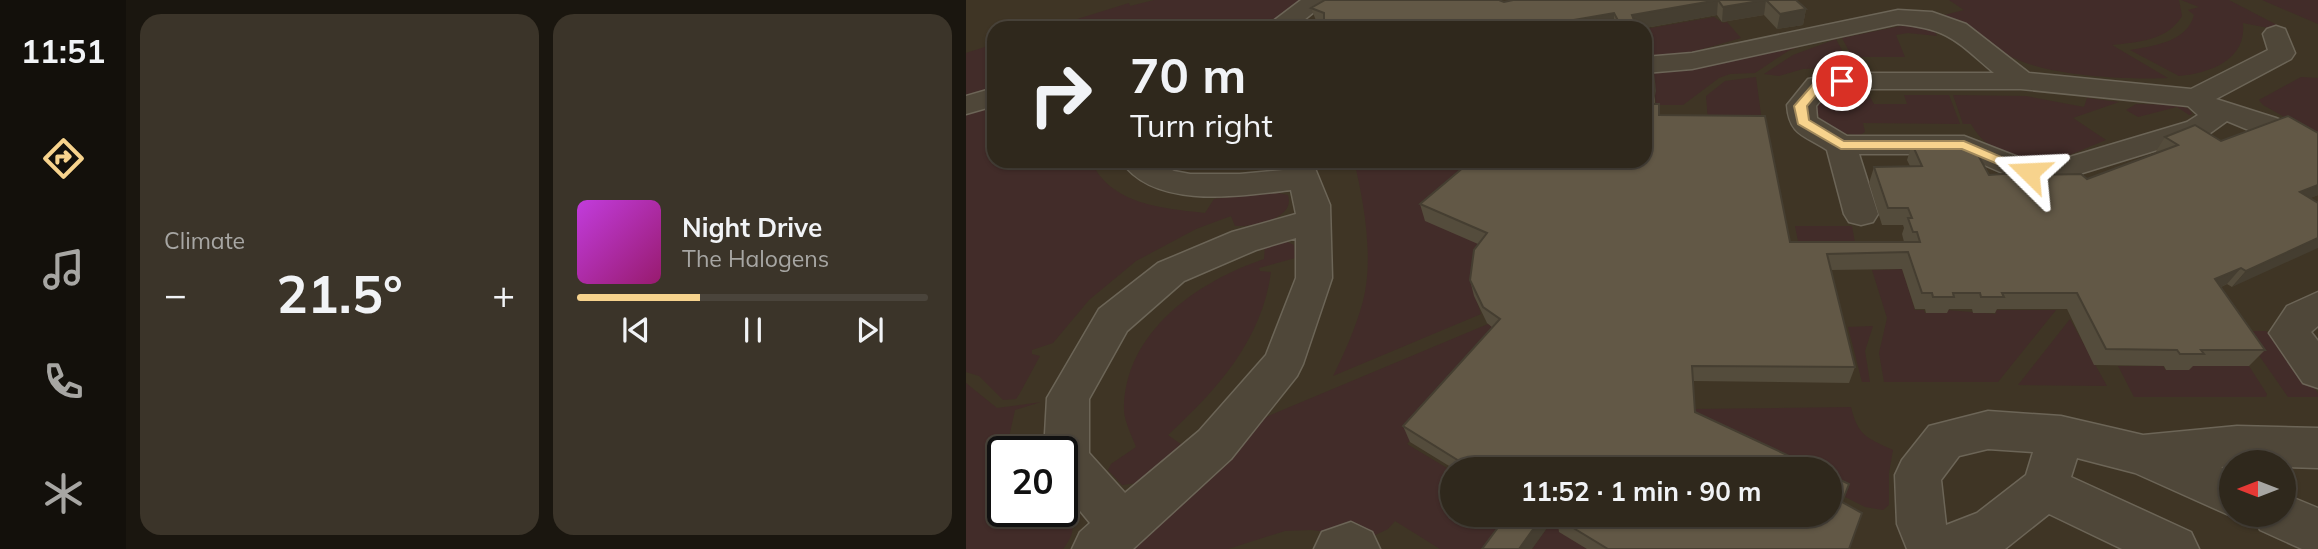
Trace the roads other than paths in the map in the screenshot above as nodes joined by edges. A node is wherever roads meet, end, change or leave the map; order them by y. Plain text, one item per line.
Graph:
1 (1317, 0) edge
2 (1287, 21) edge
3 (2276, 34) dead end
4 (1652, 64) edge
5 (2021, 81) junction
6 (987, 99) edge
7 (2202, 102) junction
8 (966, 105) edge
9 (1841, 145) junction
10 (2318, 149) edge
11 (1143, 168) edge
12 (1299, 169) edge
13 (1861, 214) dead end
14 (1314, 221) junction
15 (2318, 307) edge
16 (2318, 371) edge
17 (2061, 435) junction
18 (2318, 448) edge
19 (2142, 454) junction
20 (2045, 488) junction
21 (2219, 489) edge
22 (2296, 522) edge
23 (2318, 532) edge
24 (1110, 537) edge
25 (1339, 549) edge
26 (1355, 549) edge
27 (1932, 549) edge
28 (1948, 549) edge
29 (2174, 549) edge

1 - 2 lane
3 - 7 lane
4 - 5 lane
5 - 7 lane
5 - 9 lane
6 - 8 lane
7 - 9 lane
7 - 10 lane
9 - 13 lane
11 - 12 lane
12 - 14 lane
14 - 24 lane
14 - 24 lane
15 - 16 lane
17 - 19 lane
17 - 20 lane
17 - 27 lane
18 - 19 lane
19 - 21 lane
20 - 28 lane
20 - 29 lane
22 - 23 lane
25 - 26 lane

